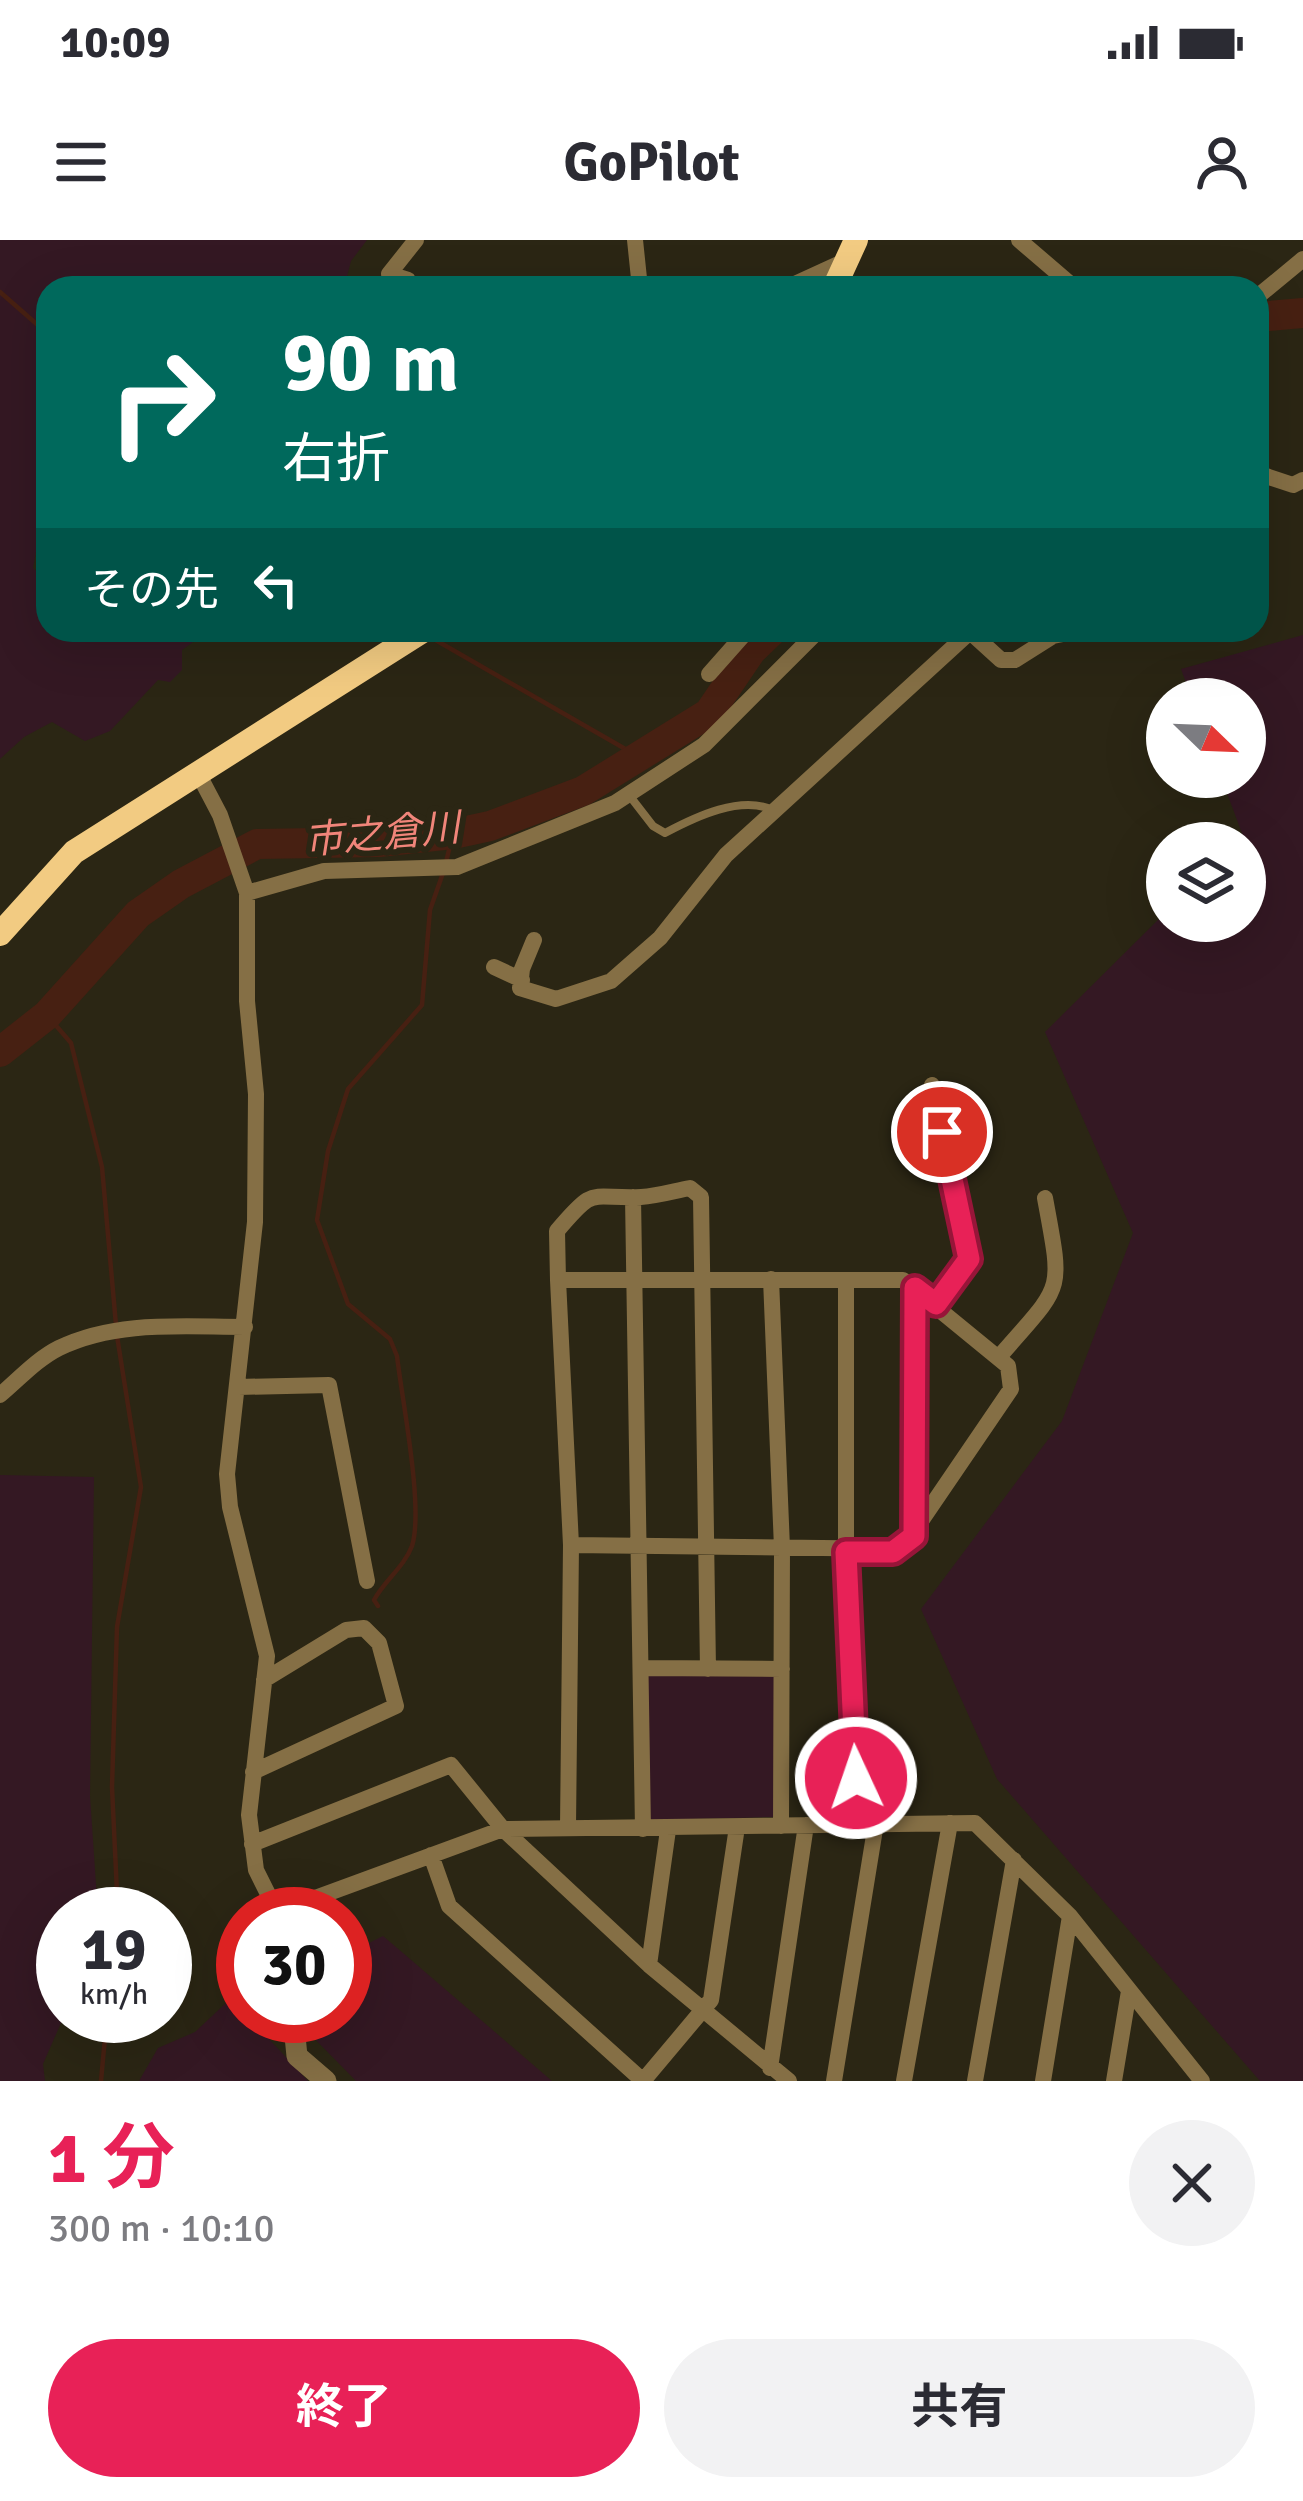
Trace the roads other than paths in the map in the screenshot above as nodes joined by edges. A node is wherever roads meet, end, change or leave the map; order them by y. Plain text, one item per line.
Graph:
1 (416, 240) edge
2 (635, 240) edge
3 (1030, 244) edge
4 (850, 251) edge
5 (1303, 259) edge
6 (396, 276) edge
7 (639, 276) edge
8 (807, 276) edge
9 (1063, 276) edge
10 (1269, 287) edge
11 (1269, 477) edge
12 (1303, 480) edge
13 (405, 642) edge
14 (738, 642) edge
15 (807, 642) edge
16 (958, 642) edge
17 (982, 642) edge
18 (1043, 642) edge
19 (710, 674) dead end
20 (199, 775) junction
21 (628, 794) junction
22 (775, 811) junction
23 (248, 893) junction
24 (0, 934) edge
25 (534, 940) dead end
26 (494, 967) dead end
27 (522, 980) junction
28 (932, 1084) dead end
29 (633, 1197) junction
30 (1045, 1198) dead end
31 (771, 1279) junction
32 (559, 1280) junction
33 (846, 1280) junction
34 (633, 1281) junction
35 (702, 1281) junction
36 (915, 1288) junction
37 (936, 1304) junction
38 (245, 1327) junction
39 (999, 1357) junction
40 (239, 1387) junction
41 (0, 1395) edge
42 (914, 1536) junction
43 (640, 1543) junction
44 (571, 1545) junction
45 (706, 1545) junction
46 (782, 1548) junction
47 (846, 1552) junction
48 (368, 1581) dead end
49 (641, 1669) junction
50 (708, 1669) junction
51 (782, 1669) junction
52 (264, 1680) junction
53 (253, 1772) junction
54 (867, 1823) junction
55 (950, 1823) junction
56 (806, 1825) junction
57 (781, 1826) junction
58 (737, 1827) junction
59 (503, 1828) junction
60 (568, 1828) junction
61 (643, 1829) junction
62 (668, 1830) junction
63 (252, 1844) junction
64 (431, 1855) junction
65 (1014, 1860) junction
66 (264, 1887) edge
67 (346, 1887) edge
68 (1070, 1916) junction
69 (649, 1966) junction
70 (1129, 1991) junction
71 (702, 2011) junction
72 (296, 2043) edge
73 (770, 2068) junction
74 (1186, 2073) edge
75 (326, 2081) edge
76 (789, 2081) edge
77 (834, 2081) edge
78 (904, 2081) edge
79 (975, 2081) edge
80 (1043, 2081) edge
81 (1114, 2081) edge
82 (1202, 2081) edge

1 - 6 street
2 - 7 street
3 - 9 street
4 - 8 street
5 - 10 street
11 - 12 street
13 - 20 main road
14 - 19 street
15 - 21 street
16 - 22 street
17 - 18 street
20 - 23 street
20 - 24 main road
21 - 22 lane
21 - 23 street
22 - 27 street
23 - 38 street
25 - 27 street
26 - 27 street
28 - 37 street
29 - 32 street
29 - 34 street
29 - 35 street
30 - 39 street
31 - 33 street
31 - 35 street
31 - 46 street
32 - 34 street
32 - 44 street
33 - 36 street
33 - 47 street
34 - 35 street
34 - 43 street
35 - 45 street
36 - 37 street
36 - 42 street
37 - 39 street
38 - 40 street
38 - 41 street
39 - 42 street
40 - 48 street
40 - 52 street
42 - 47 street
43 - 44 street
43 - 45 street
43 - 49 street
44 - 60 street
45 - 46 street
45 - 50 street
46 - 47 street
46 - 51 street
47 - 54 street
49 - 50 street
49 - 61 street
50 - 51 street
51 - 57 street
52 - 53 street
52 - 53 street
53 - 63 street
54 - 55 street
54 - 56 street
54 - 77 street
55 - 65 street
55 - 78 street
56 - 57 street
56 - 73 street
57 - 58 street
58 - 62 street
58 - 71 street
59 - 60 street
59 - 63 street
59 - 64 street
59 - 69 street
60 - 61 street
61 - 62 street
62 - 69 street
63 - 66 street
64 - 67 street
64 - 71 street
65 - 68 street
65 - 79 street
68 - 70 street
68 - 80 street
69 - 71 street
70 - 74 street
70 - 81 street
71 - 73 street
72 - 75 street
73 - 76 street
74 - 82 street

